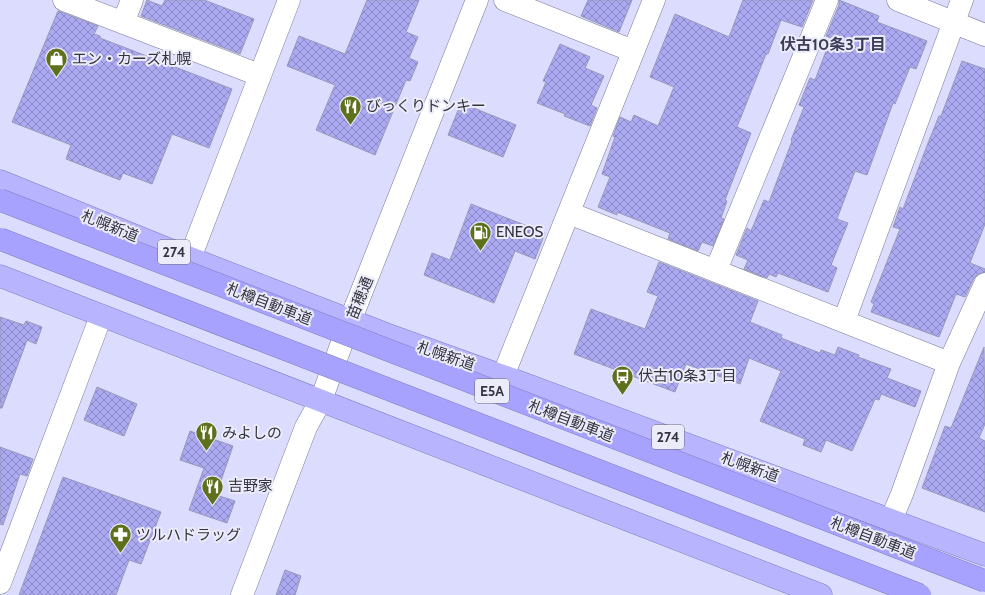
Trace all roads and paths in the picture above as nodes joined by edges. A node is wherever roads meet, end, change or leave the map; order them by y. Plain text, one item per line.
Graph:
1 (64, 0) edge
2 (132, 0) edge
3 (289, 0) edge
4 (477, 0) edge
5 (504, 0) edge
6 (654, 0) edge
7 (827, 0) edge
8 (898, 0) edge
9 (962, 0) edge
10 (123, 23) junction
11 (954, 23) junction
12 (985, 34) edge
13 (633, 51) junction
14 (259, 76) junction
15 (0, 181) edge
16 (0, 200) edge
17 (569, 213) junction
18 (0, 239) edge
19 (190, 258) junction
20 (716, 270) junction
21 (0, 276) edge
22 (985, 284) edge
23 (101, 316) junction
24 (350, 321) junction
25 (844, 321) junction
26 (949, 363) junction
27 (503, 376) junction
28 (321, 400) junction
29 (891, 520) junction
30 (985, 555) edge
31 (985, 581) edge
32 (0, 583) edge
33 (242, 595) edge
34 (821, 595) edge
35 (920, 595) edge

1 - 10 street
2 - 10 street
3 - 14 street
4 - 24 street, 苗穂通
5 - 13 street
6 - 13 street
7 - 20 street
8 - 11 street
9 - 11 street
10 - 14 street
11 - 12 street
11 - 25 street
13 - 17 street
14 - 19 street
15 - 19 highway, 札幌新道 / 274
16 - 31 highway, 札樽自動車道 / E5A, bridge
17 - 20 street
17 - 27 street
18 - 35 highway, E5A, bridge
19 - 24 highway, 札幌新道 / 274
20 - 25 street
21 - 23 highway
22 - 26 street
23 - 28 highway
23 - 32 street
24 - 27 highway, 札幌新道 / 274
24 - 28 street, 苗穂通
25 - 26 street
26 - 29 street
27 - 29 highway, 札幌新道 / 274
28 - 33 street, 苗穂通
28 - 34 highway
29 - 30 highway, 札幌新道 / 274

